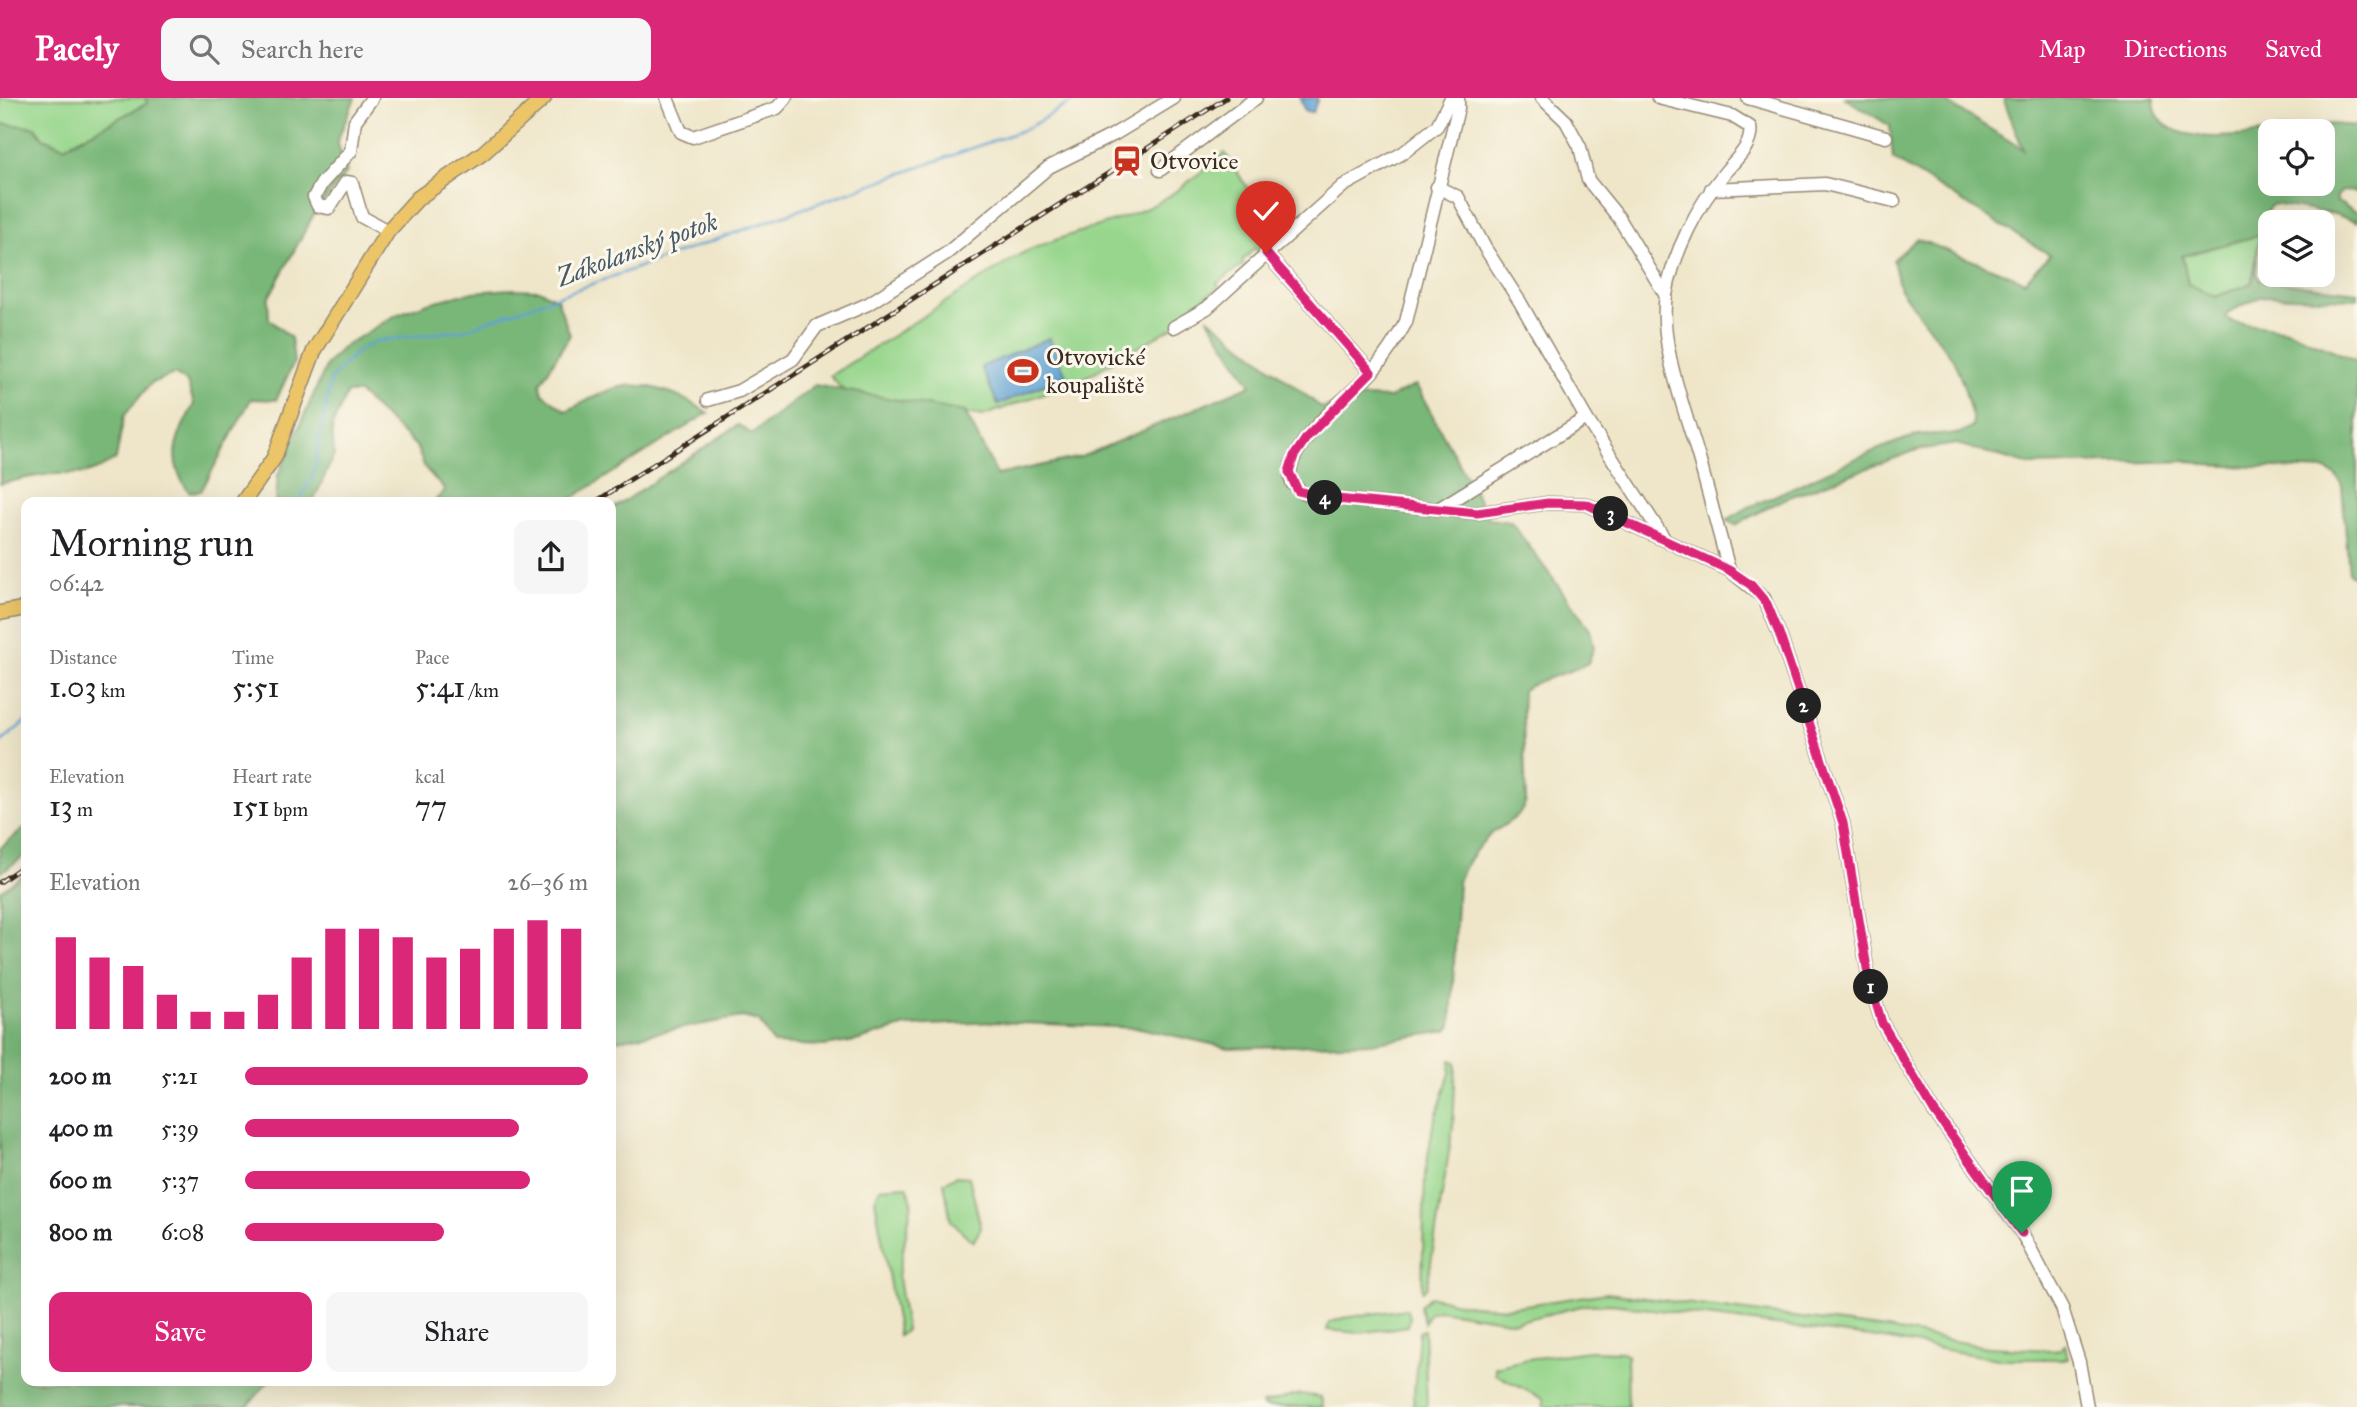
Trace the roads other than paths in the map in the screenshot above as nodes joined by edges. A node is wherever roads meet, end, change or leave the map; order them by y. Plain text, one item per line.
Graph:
1 (372, 98) edge
2 (544, 98) edge
3 (667, 98) edge
4 (786, 98) edge
5 (1174, 98) edge
6 (1256, 98) edge
7 (1451, 98) edge
8 (1458, 98) edge
9 (1542, 98) edge
10 (1658, 98) edge
11 (1748, 98) edge
12 (1886, 137) dead end
13 (1160, 170) dead end
14 (1437, 187) junction
15 (1711, 190) junction
16 (1894, 201) dead end
17 (388, 231) junction
18 (1266, 253) junction
19 (1666, 296) junction
20 (1174, 327) dead end
21 (1371, 372) junction
22 (708, 400) dead end
23 (1586, 418) junction
24 (247, 497) edge
25 (1437, 510) junction
26 (1665, 540) junction
27 (1729, 570) junction
28 (21, 609) edge
29 (0, 613) edge
30 (2087, 1407) edge

1 - 17 street
2 - 17 main road
3 - 4 street
5 - 22 street
6 - 13 street
7 - 18 street
8 - 14 street
9 - 19 street
10 - 15 street
11 - 12 street
14 - 21 street
14 - 23 street
15 - 16 street
15 - 19 street
17 - 24 main road
18 - 20 street
18 - 21 street
19 - 27 street
21 - 25 street
23 - 25 street
23 - 26 street
25 - 26 street
26 - 27 street
27 - 30 street
28 - 29 main road

